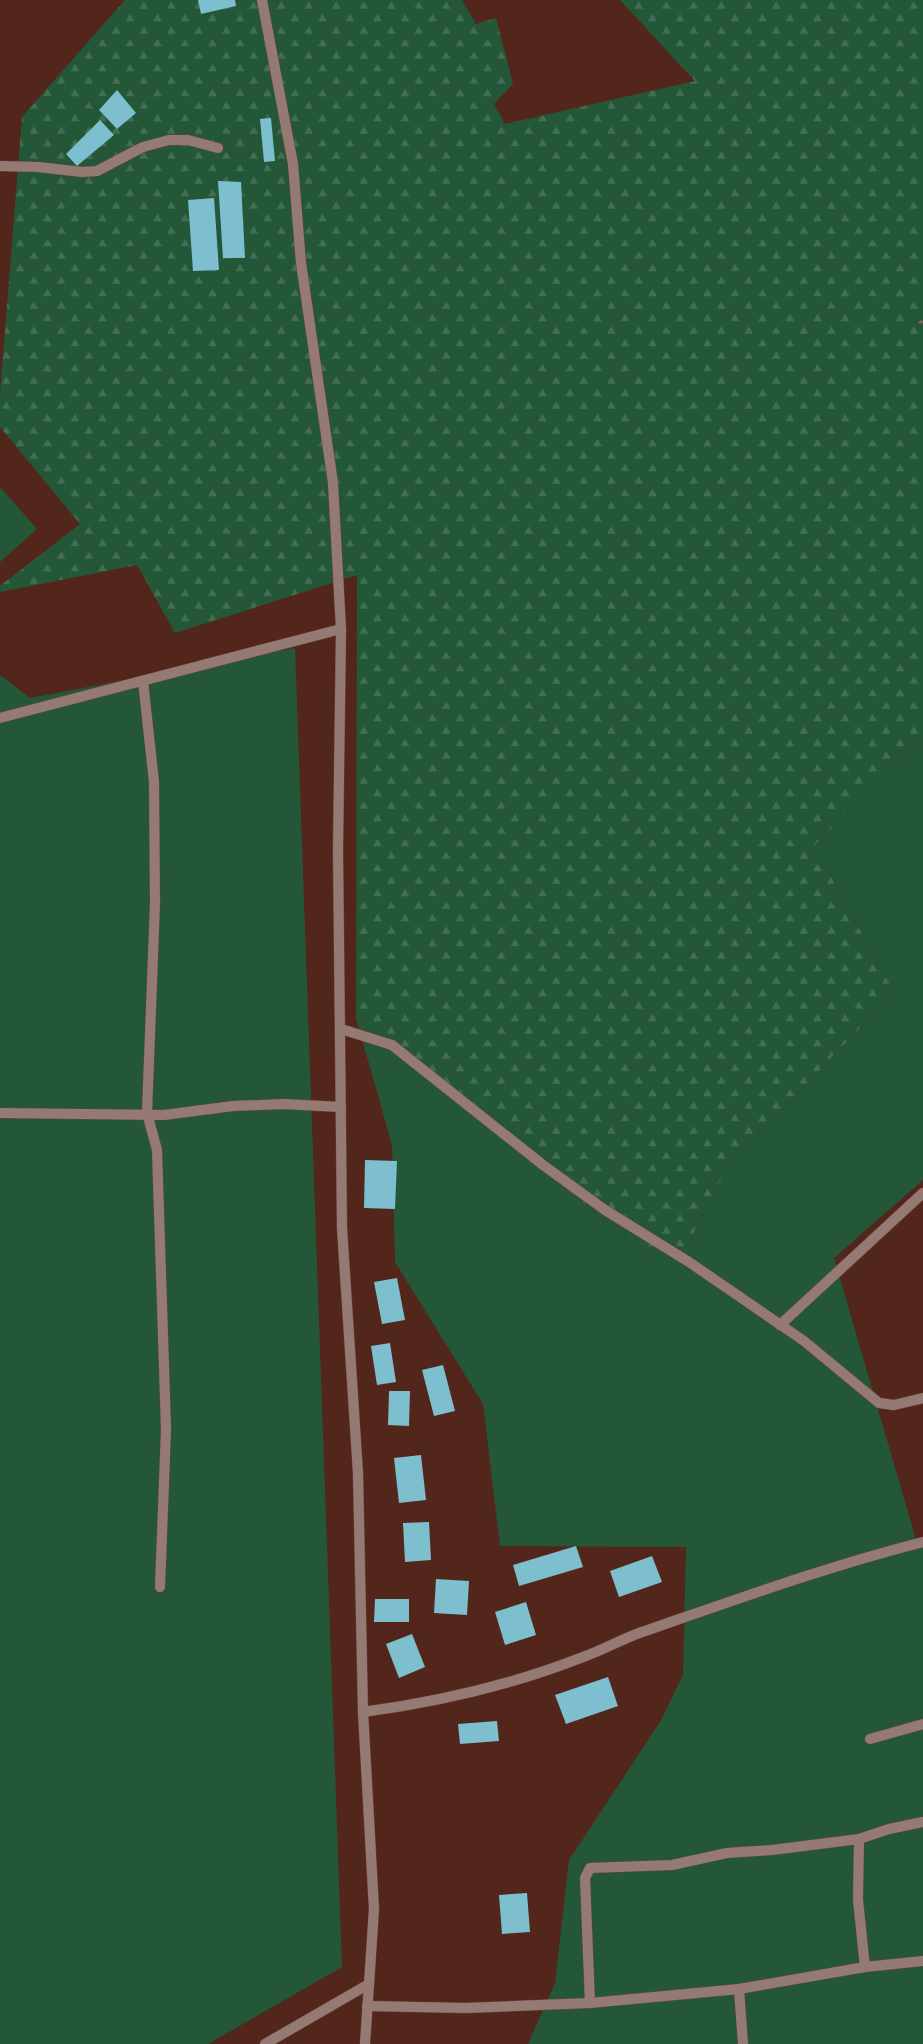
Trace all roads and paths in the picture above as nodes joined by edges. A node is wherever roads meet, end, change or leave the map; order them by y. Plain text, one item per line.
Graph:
1 (262, 0) edge
2 (218, 148) dead end
3 (0, 166) edge
4 (341, 629) junction
5 (143, 681) junction
6 (0, 718) edge
7 (341, 1029) junction
8 (341, 1107) junction
9 (0, 1113) edge
10 (147, 1113) junction
11 (923, 1193) edge
12 (780, 1325) junction
13 (923, 1398) edge
14 (923, 1542) edge
15 (160, 1587) dead end
16 (363, 1712) junction
17 (923, 1724) edge
18 (870, 1739) dead end
19 (923, 1822) edge
20 (859, 1839) junction
21 (923, 1961) edge
22 (865, 1967) junction
23 (369, 1984) junction
24 (739, 1989) junction
25 (590, 2003) junction
26 (366, 2006) junction
27 (265, 2044) edge
28 (365, 2044) edge
29 (743, 2044) edge

1 - 4 street
2 - 3 street
4 - 5 street
4 - 7 street
5 - 6 street
5 - 10 street
7 - 8 street
7 - 12 street
8 - 10 street
8 - 16 street
9 - 10 street
10 - 15 street
11 - 12 street
12 - 13 street
14 - 16 street
16 - 23 street
17 - 18 street
19 - 20 street
20 - 22 street
20 - 25 street
21 - 22 street
22 - 24 street
23 - 26 street
23 - 27 street
24 - 25 street
24 - 29 street
25 - 26 street
26 - 28 street

